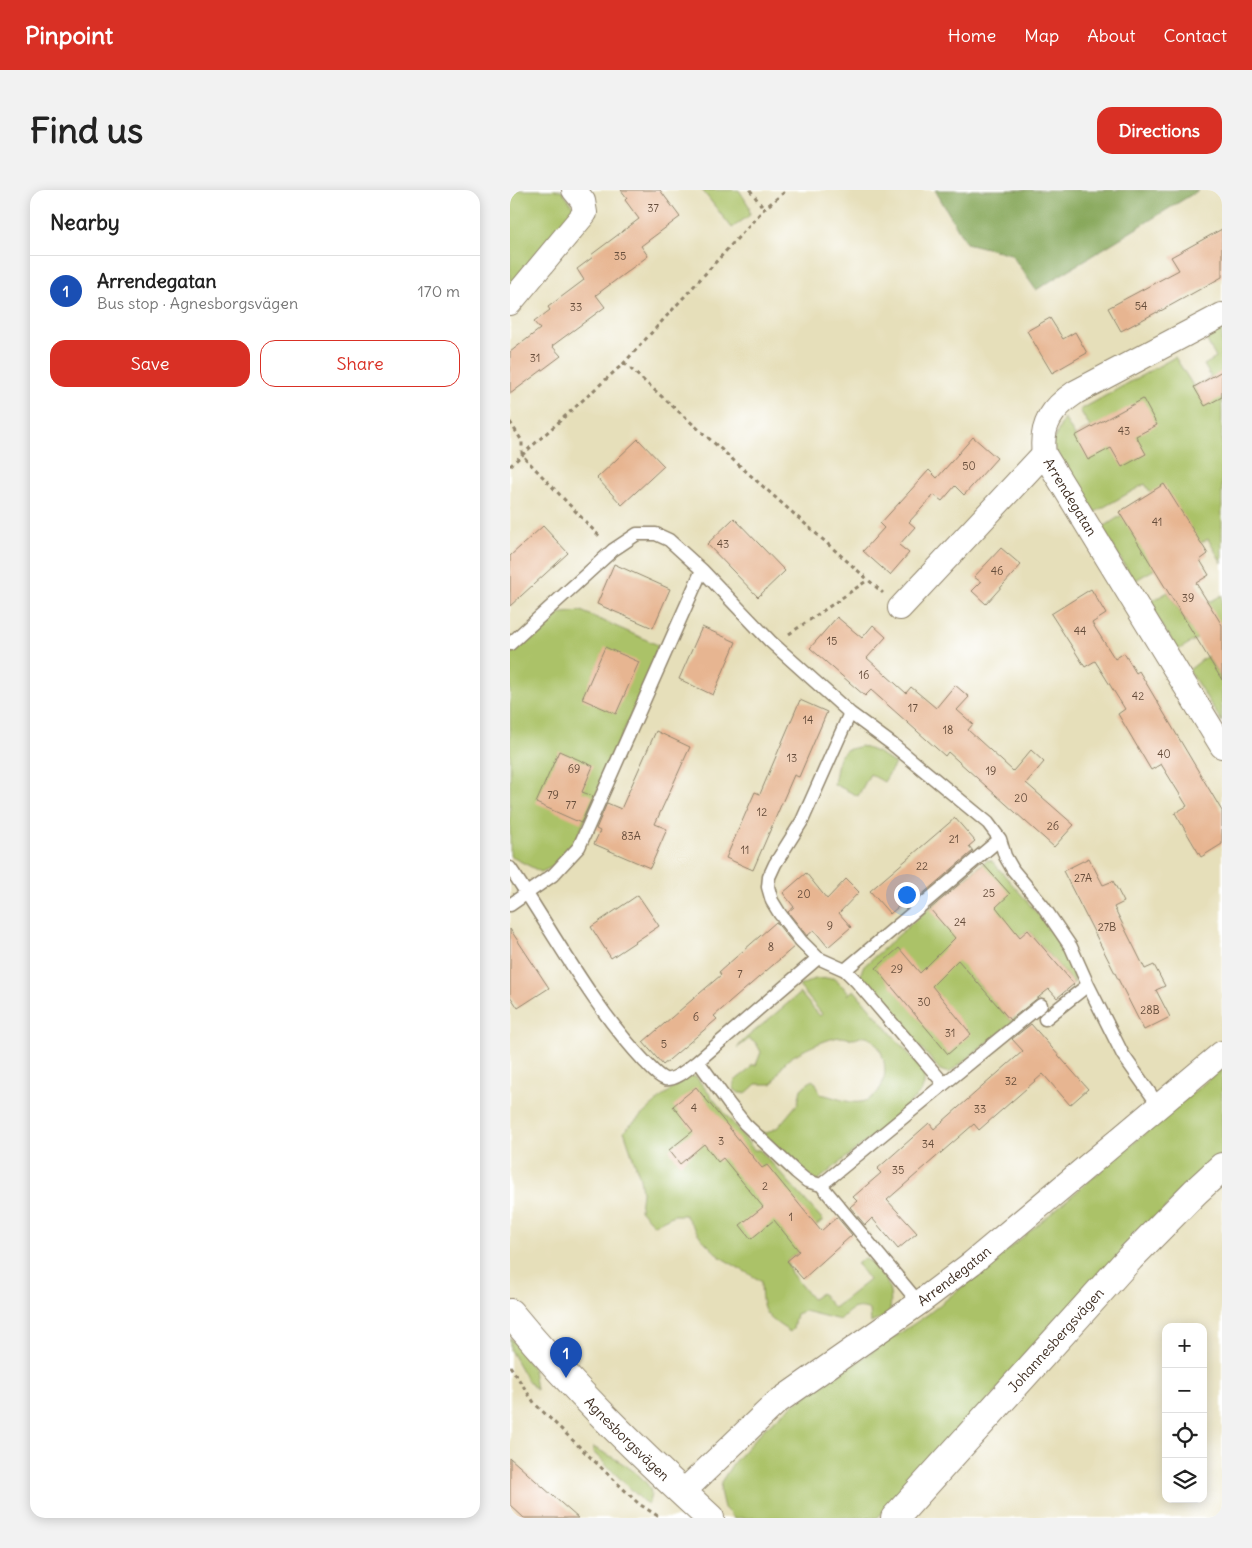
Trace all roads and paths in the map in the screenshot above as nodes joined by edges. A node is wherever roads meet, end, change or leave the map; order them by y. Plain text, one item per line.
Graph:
1 (574, 190) edge
2 (750, 190) edge
3 (787, 190) edge
4 (764, 209) junction
5 (510, 303) edge
6 (1222, 315) edge
7 (624, 363) junction
8 (510, 422) edge
9 (1044, 454) junction
10 (522, 455) junction
11 (510, 466) edge
12 (613, 550) junction
13 (702, 570) junction
14 (868, 580) junction
15 (900, 608) joint
16 (510, 644) edge
17 (775, 645) junction
18 (850, 713) junction
19 (1222, 746) edge
20 (1000, 839) junction
21 (510, 868) edge
22 (528, 894) junction
23 (510, 905) edge
24 (818, 958) junction
25 (845, 970) junction
26 (1088, 985) junction
27 (1042, 1005) dead end
28 (1045, 1019) dead end
29 (1222, 1054) edge
30 (698, 1061) junction
31 (944, 1084) junction
32 (1159, 1106) junction
33 (1222, 1167) edge
34 (821, 1185) junction
35 (920, 1302) junction
36 (510, 1312) edge
37 (510, 1366) edge
38 (682, 1493) junction
39 (661, 1518) edge
40 (710, 1518) edge
41 (895, 1518) edge

1 - 5 street
2 - 4 path
3 - 4 path
4 - 7 path
6 - 9 street, Arrendegatan
7 - 10 path
7 - 14 path
8 - 10 path
9 - 15 street
9 - 19 street, Arrendegatan
10 - 11 path
10 - 12 path
12 - 13 lane
12 - 16 lane
13 - 17 lane
13 - 22 lane
14 - 15 path
14 - 17 path
17 - 18 lane
18 - 20 lane
18 - 24 lane
20 - 25 lane
20 - 26 lane
21 - 22 lane
22 - 23 lane
22 - 30 lane
24 - 25 lane
24 - 30 lane
25 - 31 lane
26 - 28 lane
26 - 32 lane
27 - 31 lane
29 - 32 street, Arrendegatan
30 - 34 lane
31 - 34 lane
32 - 35 street, Arrendegatan
33 - 41 street, Johannesbergsvägen
34 - 35 lane
35 - 38 street, Arrendegatan
36 - 38 street, Agnesborgsvägen
37 - 39 path
38 - 40 street, Agnesborgsvägen

